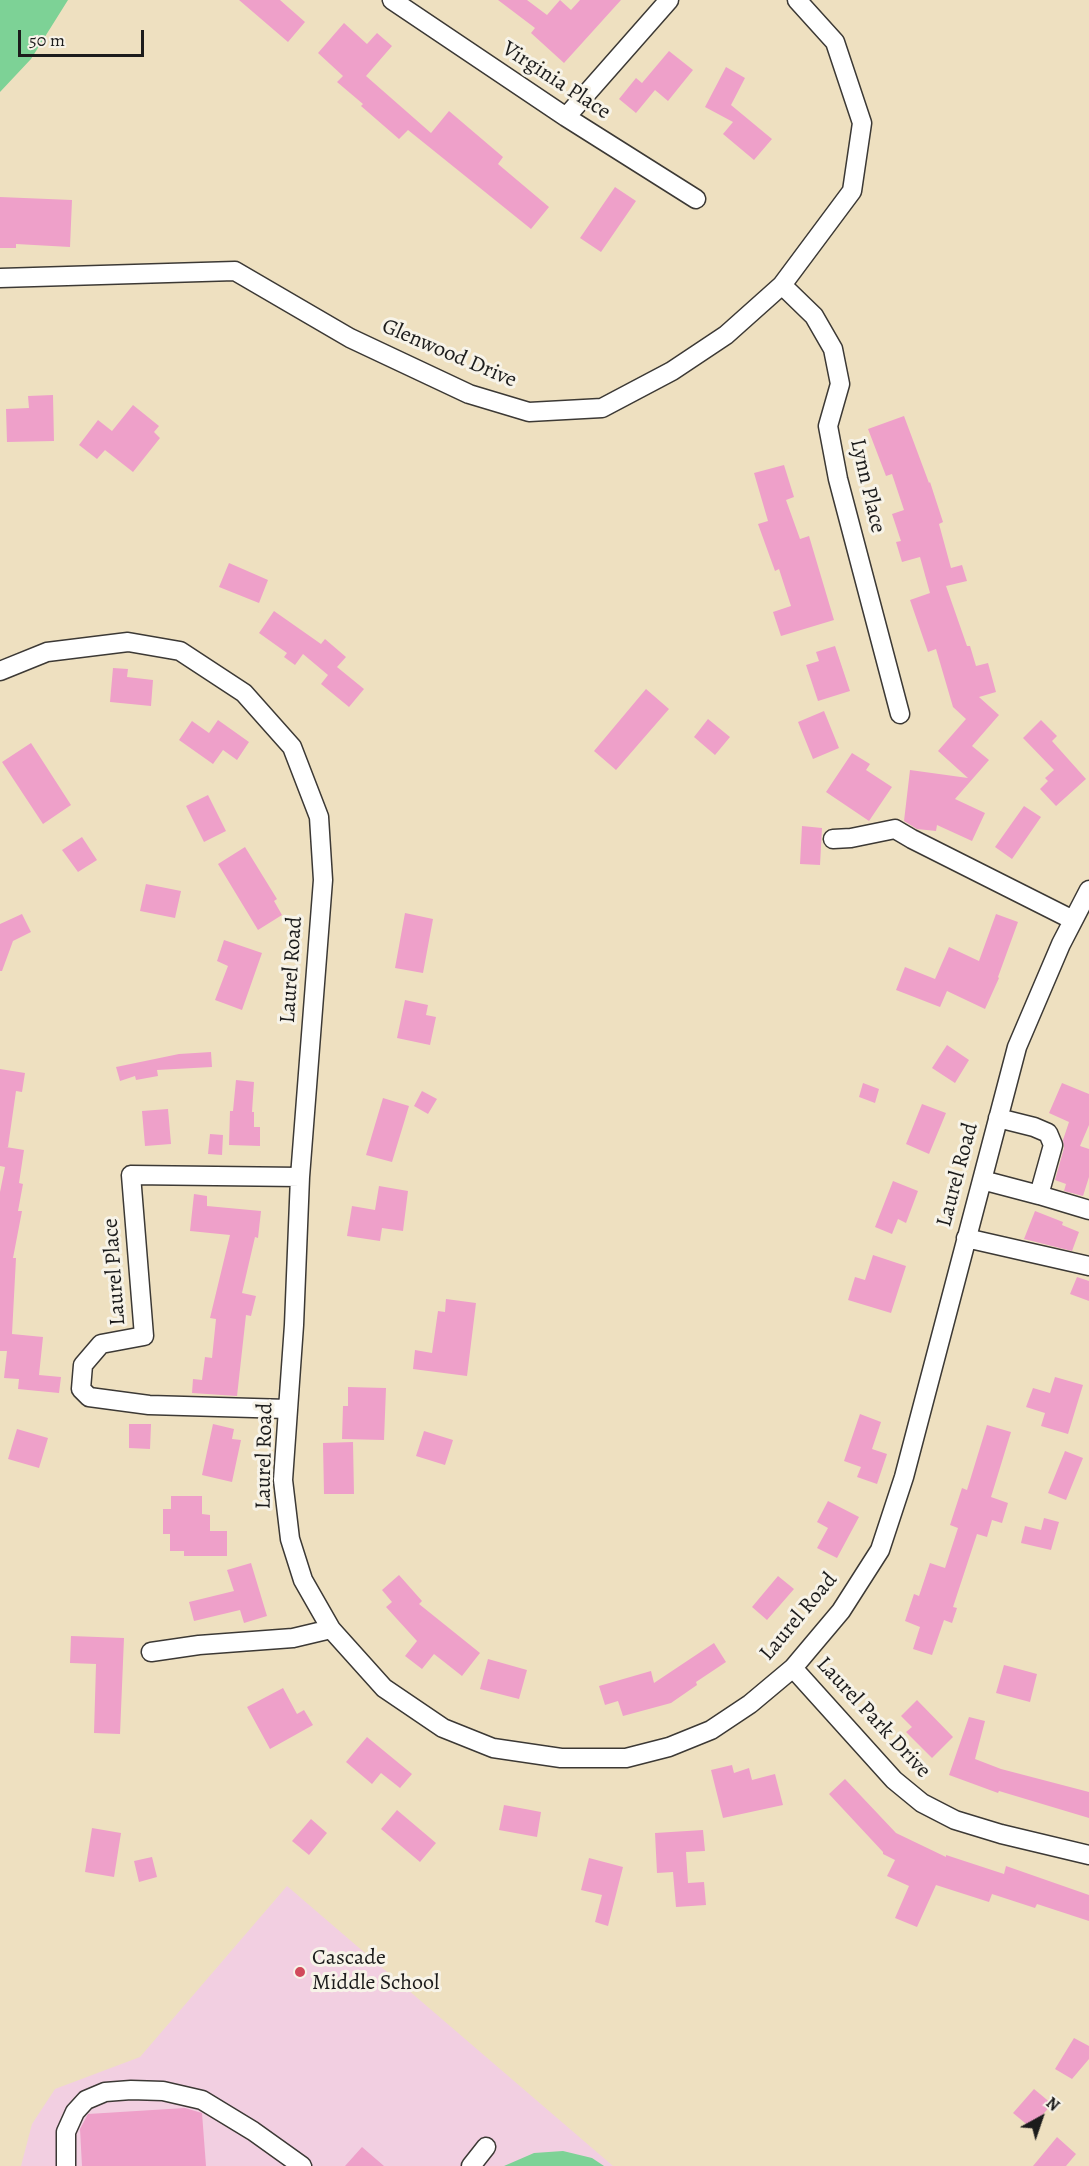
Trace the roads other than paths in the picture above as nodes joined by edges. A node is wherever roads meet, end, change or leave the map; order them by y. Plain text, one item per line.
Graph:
1 (392, 0) edge
2 (669, 0) edge
3 (797, 0) edge
4 (566, 117) junction
5 (696, 199) dead end
6 (0, 278) edge
7 (782, 285) junction
8 (0, 671) edge
9 (900, 714) dead end
10 (833, 839) dead end
11 (1089, 890) edge
12 (1073, 920) junction
13 (998, 1118) junction
14 (300, 1177) junction
15 (982, 1180) junction
16 (1039, 1195) junction
17 (1089, 1210) edge
18 (966, 1238) junction
19 (1089, 1266) edge
20 (288, 1409) junction
21 (331, 1629) junction
22 (151, 1652) dead end
23 (793, 1668) junction
24 (1089, 1855) edge
25 (486, 2147) dead end
26 (66, 2166) edge
27 (302, 2166) edge
28 (471, 2166) edge

1 - 4 street, Virginia Place
2 - 4 street
3 - 7 street, Glenwood Drive
4 - 5 street, Virginia Place
6 - 7 street, Glenwood Drive
7 - 9 street, Lynn Place
8 - 14 street, Laurel Road
10 - 12 street
11 - 12 street, Laurel Road
12 - 13 street, Laurel Road
13 - 15 street, Laurel Road
13 - 16 street
14 - 20 street, Laurel Road
14 - 20 street, Laurel Place
15 - 16 street
15 - 18 street, Laurel Road
16 - 17 street
18 - 19 street
18 - 23 street, Laurel Road
20 - 21 street, Laurel Road
21 - 22 street
21 - 23 street, Laurel Road
23 - 24 street, Laurel Park Drive
25 - 28 street
26 - 27 street

